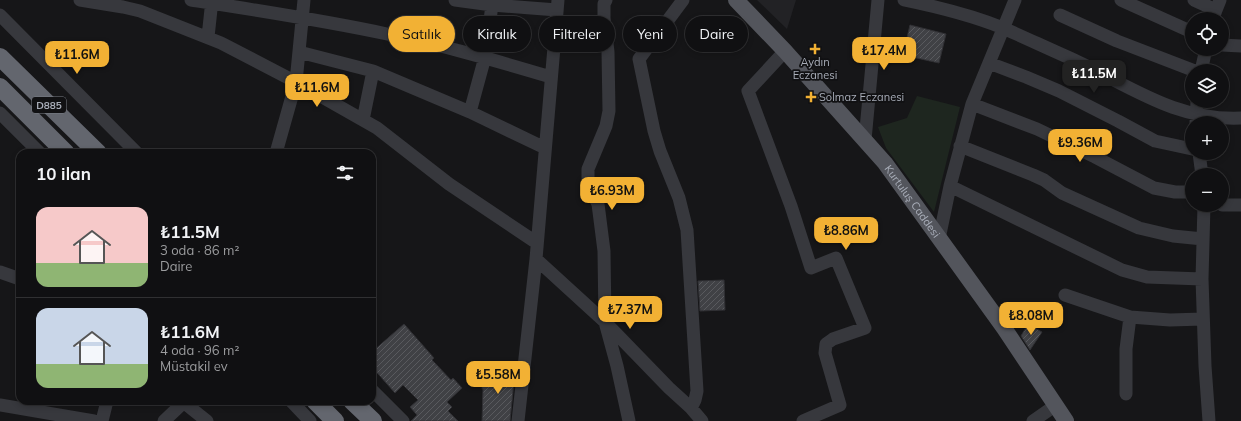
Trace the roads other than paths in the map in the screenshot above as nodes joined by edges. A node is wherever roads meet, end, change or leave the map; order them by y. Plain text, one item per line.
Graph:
1 (80, 0) edge
2 (191, 0) edge
3 (304, 0) edge
4 (455, 0) edge
5 (606, 0) edge
6 (683, 0) edge
7 (736, 0) edge
8 (878, 0) edge
9 (904, 0) edge
10 (1015, 0) edge
11 (1121, 0) edge
12 (1194, 0) edge
13 (212, 2) edge
14 (124, 3) edge
15 (492, 5) junction
16 (557, 5) edge
17 (1216, 10) edge
18 (0, 15) edge
19 (1060, 15) dead end
20 (302, 18) junction
21 (1003, 28) junction
22 (1185, 29) edge
23 (208, 37) junction
24 (1229, 45) edge
25 (1241, 46) edge
26 (785, 51) junction
27 (299, 52) junction
28 (0, 57) edge
29 (485, 57) junction
30 (989, 63) junction
31 (1185, 67) edge
32 (373, 71) junction
33 (551, 77) junction
34 (296, 82) junction
35 (0, 87) edge
36 (972, 104) junction
37 (470, 112) junction
38 (0, 113) edge
39 (1190, 116) edge
40 (1229, 118) edge
41 (1241, 118) edge
42 (363, 120) junction
43 (865, 140) junction
44 (960, 146) junction
45 (1185, 147) edge
46 (545, 148) junction
47 (36, 149) edge
48 (62, 149) edge
49 (94, 149) edge
50 (132, 149) edge
51 (277, 149) edge
52 (950, 186) junction
53 (1185, 192) edge
54 (1229, 205) edge
55 (1241, 205) edge
56 (1204, 212) edge
57 (939, 239) junction
58 (1203, 239) junction
59 (537, 243) junction
60 (536, 259) junction
61 (0, 272) edge
62 (16, 278) edge
63 (1202, 279) junction
64 (1065, 295) dead end
65 (1130, 317) junction
66 (1203, 319) junction
67 (604, 322) junction
68 (376, 394) edge
69 (1126, 394) dead end
70 (0, 405) edge
71 (106, 405) edge
72 (181, 405) edge
73 (188, 405) edge
74 (295, 405) edge
75 (319, 405) edge
76 (356, 405) edge
77 (1056, 405) junction
78 (691, 408) junction
79 (94, 421) edge
80 (102, 421) edge
81 (164, 421) edge
82 (207, 421) edge
83 (310, 421) edge
84 (335, 421) edge
85 (373, 421) edge
86 (403, 421) edge
87 (518, 421) edge
88 (630, 421) edge
89 (702, 421) edge
90 (803, 421) edge
91 (1033, 421) edge
92 (1066, 421) edge
93 (1209, 421) edge

1 - 14 street
2 - 13 street
3 - 20 street
4 - 15 street
5 - 67 street
6 - 78 street
7 - 26 main road, Kurtuluş Caddesi
8 - 43 street
9 - 21 street
10 - 21 street
11 - 22 street
12 - 17 street
13 - 20 street
13 - 23 street
14 - 23 street
15 - 16 street
15 - 29 street
16 - 33 street
18 - 50 street
19 - 31 street
20 - 27 street
20 - 29 street
21 - 30 street
21 - 39 street
23 - 34 street
24 - 25 street
26 - 43 main road, Kurtuluş Caddesi
26 - 90 street
27 - 32 street
27 - 34 street
28 - 49 highway, D885
29 - 33 street
29 - 37 street
30 - 36 street
30 - 45 street
32 - 37 street
32 - 42 street
33 - 46 street
34 - 42 street
34 - 51 street
35 - 48 highway, D885
36 - 44 street
36 - 53 street
37 - 46 street
38 - 47 street
40 - 41 street
42 - 59 street
43 - 57 main road, Kurtuluş Caddesi
44 - 52 street
44 - 58 street
46 - 59 street
52 - 57 street
52 - 63 street
54 - 55 street
56 - 58 street
57 - 77 main road, Kurtuluş Caddesi
58 - 63 street
59 - 60 street
60 - 67 street
60 - 87 street
61 - 62 street
63 - 66 street
64 - 65 street
65 - 66 street
65 - 69 street
66 - 93 street
67 - 78 street
67 - 88 street
68 - 86 street
70 - 79 street
71 - 80 street
72 - 81 street
73 - 82 street
74 - 83 street
75 - 84 highway
76 - 85 highway
77 - 91 street
77 - 92 main road, Kurtuluş Caddesi
78 - 89 street

